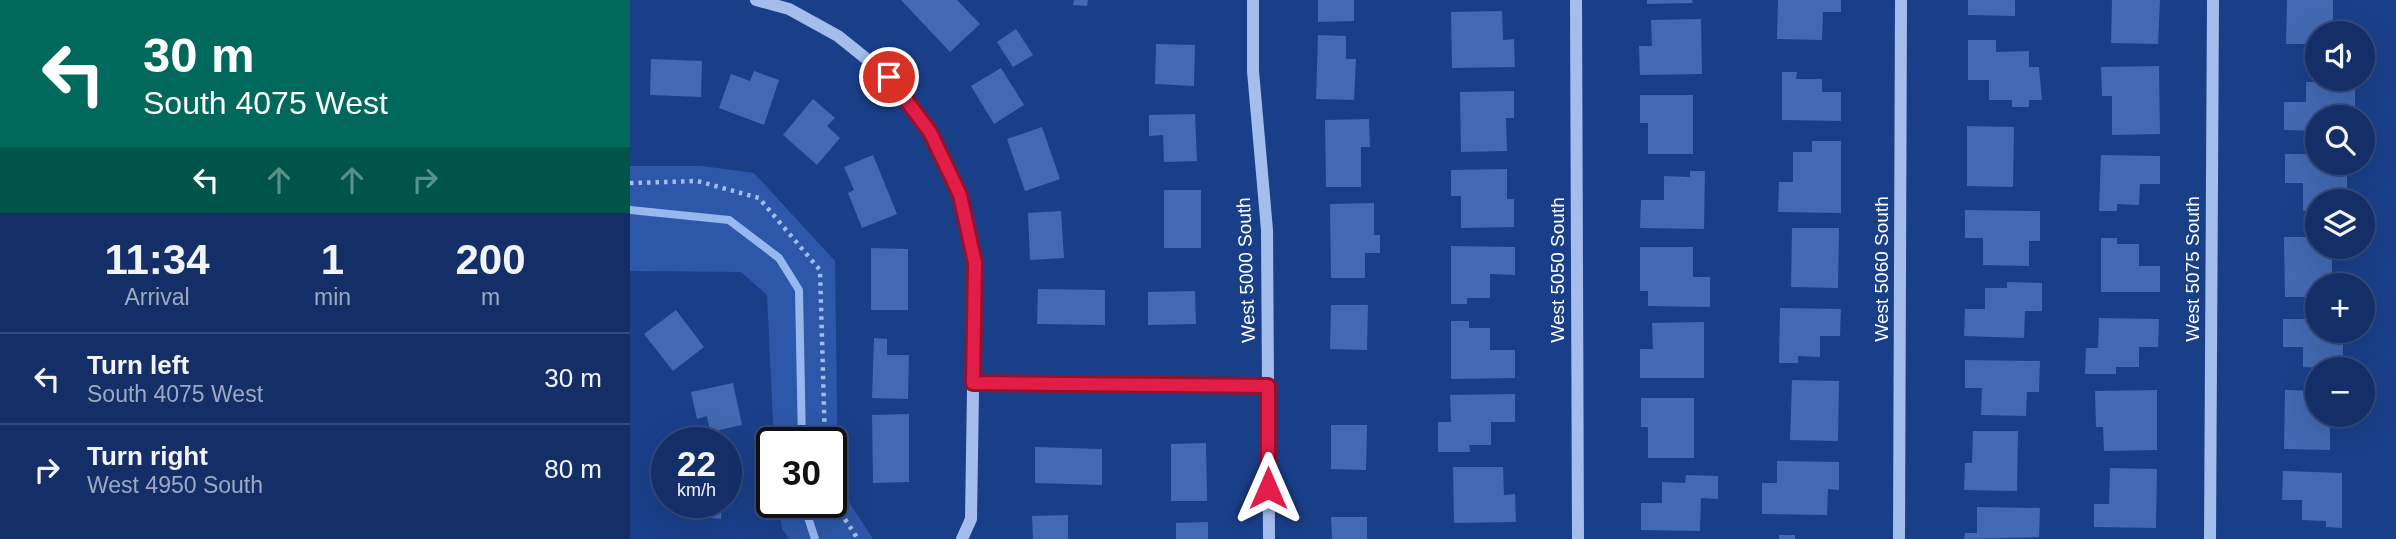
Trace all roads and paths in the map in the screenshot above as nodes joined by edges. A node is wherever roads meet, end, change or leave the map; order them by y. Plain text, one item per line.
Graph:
1 (756, 0) edge
2 (1253, 0) edge
3 (1576, 0) edge
4 (1901, 0) edge
5 (2213, 0) edge
6 (630, 183) edge
7 (973, 383) junction
8 (1268, 386) junction
9 (825, 427) edge
10 (844, 518) edge
11 (858, 539) edge
12 (962, 539) edge
13 (1269, 539) edge
14 (1578, 539) edge
15 (1899, 539) edge
16 (2210, 539) edge

1 - 7 street
2 - 8 street, West 5000 South
3 - 14 street, West 5050 South
4 - 15 street, West 5060 South
5 - 16 street, West 5075 South
6 - 9 path
7 - 8 street
7 - 12 street
8 - 13 street, West 5000 South
10 - 11 path

